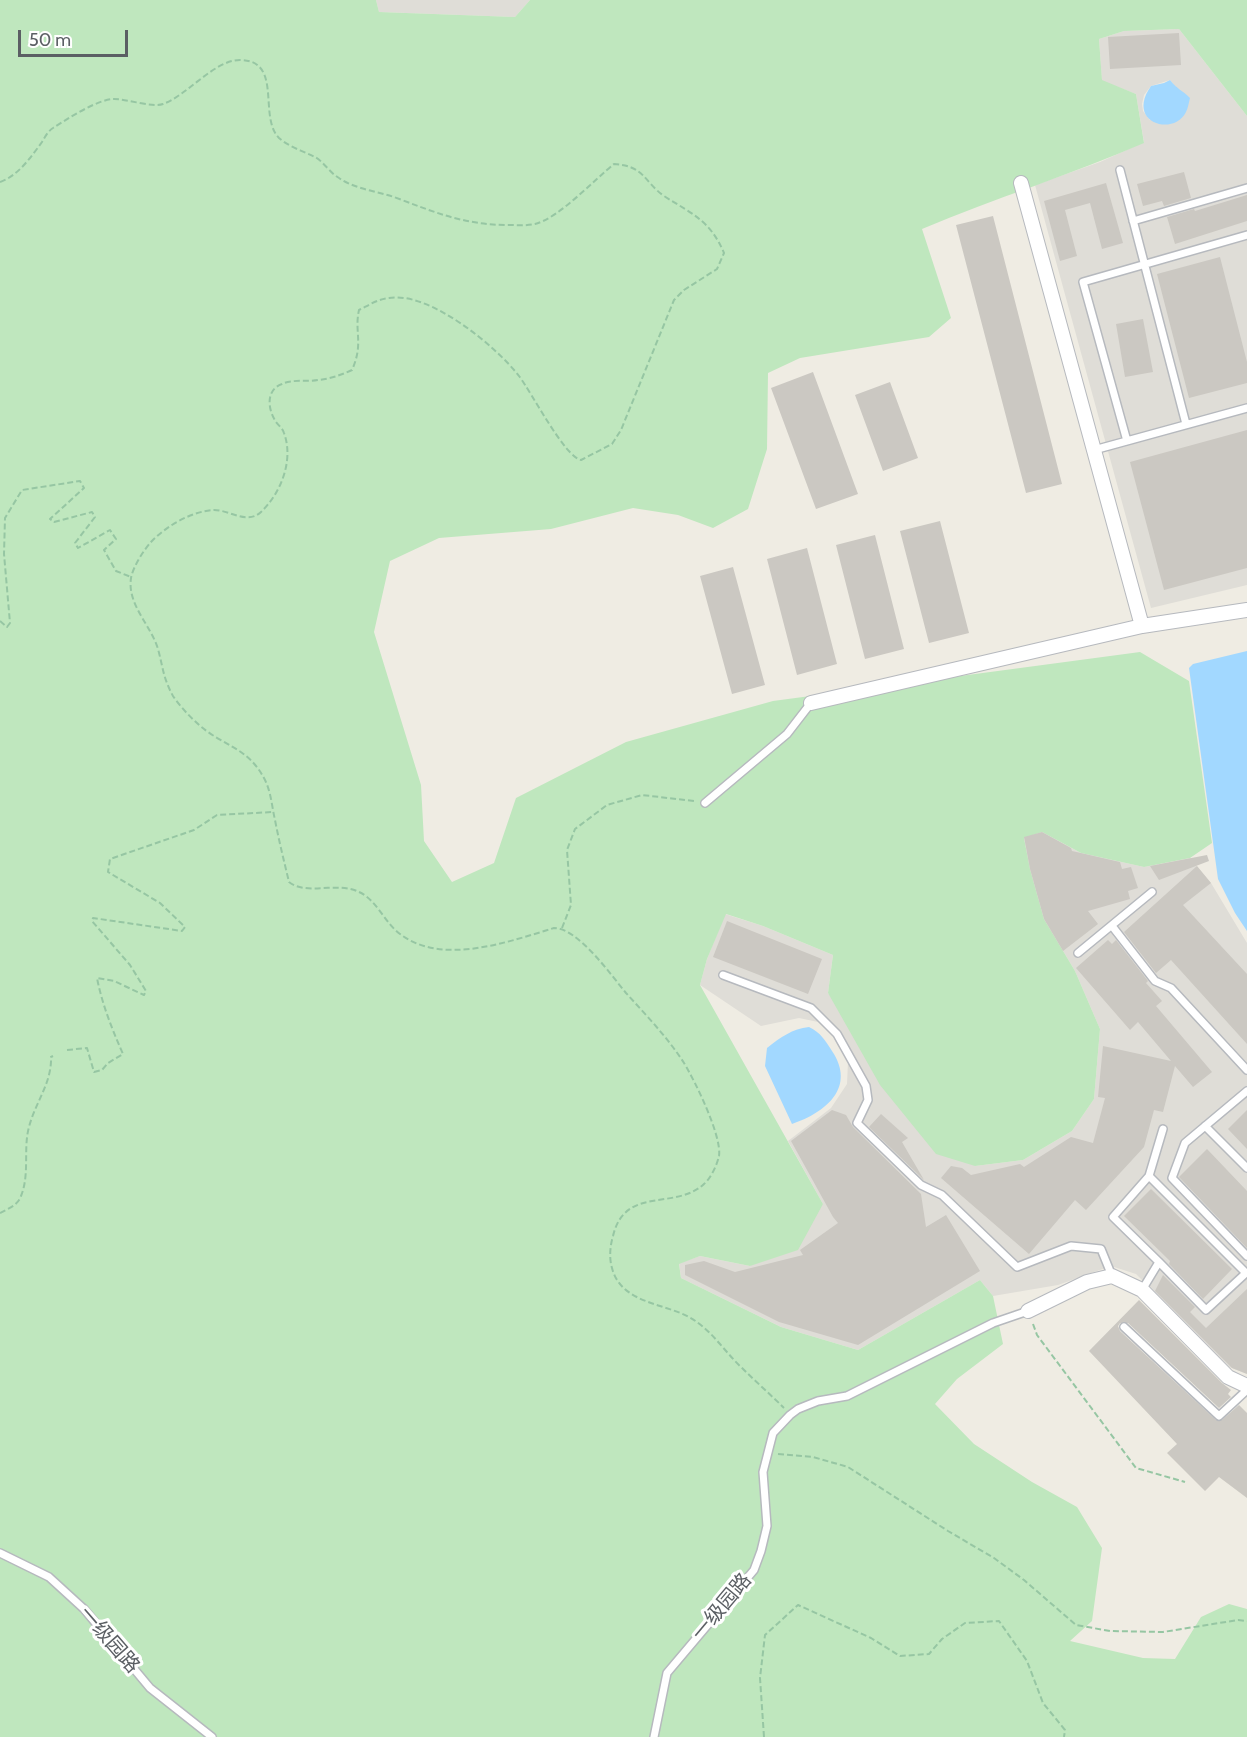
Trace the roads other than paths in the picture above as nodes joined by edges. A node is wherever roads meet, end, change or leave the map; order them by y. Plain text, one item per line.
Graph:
1 (1120, 170) dead end
2 (1021, 183) dead end
3 (1247, 188) edge
4 (1133, 221) junction
5 (1247, 235) edge
6 (1145, 265) junction
7 (1247, 408) edge
8 (1186, 424) junction
9 (1126, 441) junction
10 (1094, 450) junction
11 (1247, 610) edge
12 (1142, 626) junction
13 (811, 703) joint
14 (705, 803) road end
15 (1152, 892) dead end
16 (1112, 926) junction
17 (1078, 953) dead end
18 (723, 975) dead end
19 (1247, 1070) edge
20 (1247, 1091) edge
21 (1205, 1126) junction
22 (1163, 1129) dead end
23 (1247, 1168) edge
24 (1149, 1176) junction
25 (1247, 1256) edge
26 (1159, 1262) junction
27 (1112, 1276) junction
28 (1142, 1290) junction
29 (1028, 1311) joint
30 (1124, 1327) dead end
31 (1247, 1388) edge
32 (0, 1553) edge
33 (212, 1737) edge
34 (654, 1737) edge

1 - 4 lane
2 - 10 street
3 - 4 lane
4 - 6 lane
5 - 6 lane
6 - 8 lane
6 - 9 lane
7 - 8 lane
8 - 9 lane
9 - 10 lane
10 - 12 street
11 - 12 street
12 - 13 street
13 - 14 lane
15 - 16 lane
16 - 17 lane
16 - 19 lane
18 - 27 lane
20 - 21 lane
21 - 23 lane
21 - 25 lane
22 - 24 lane
24 - 26 lane
24 - 26 lane
26 - 28 lane
27 - 28 street
27 - 29 street
28 - 31 street
29 - 34 lane, 一级园路
30 - 31 lane
32 - 33 lane, 一级园路

